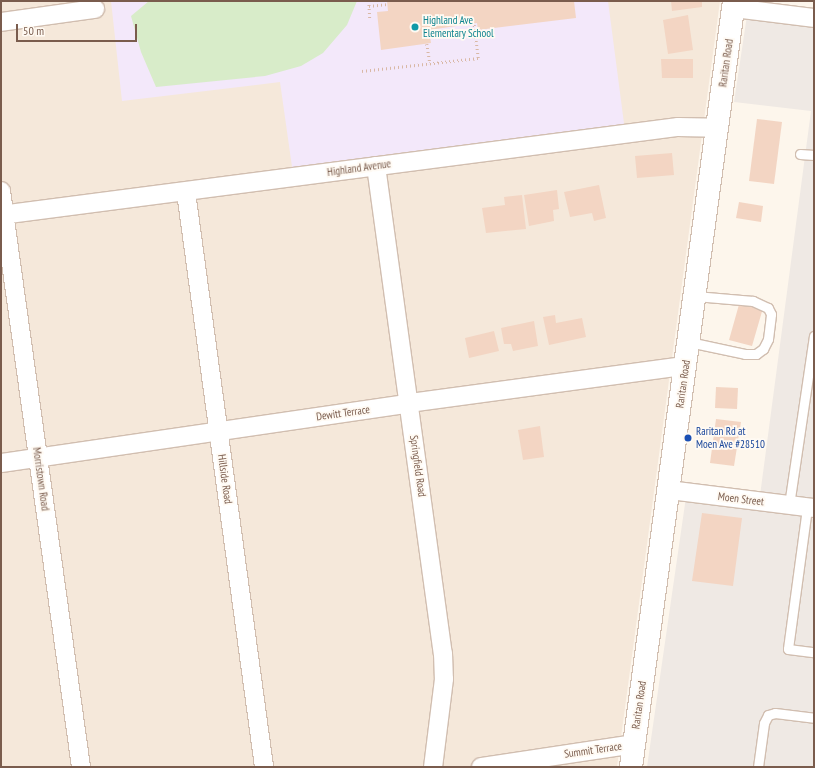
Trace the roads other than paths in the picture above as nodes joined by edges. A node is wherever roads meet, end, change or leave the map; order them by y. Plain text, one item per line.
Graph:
1 (734, 4) edge
2 (95, 9) dead end
3 (814, 18) edge
4 (1, 22) edge
5 (717, 128) junction
6 (800, 154) dead end
7 (814, 155) edge
8 (376, 166) junction
9 (1, 191) edge
10 (186, 192) junction
11 (3, 215) edge
12 (695, 296) junction
13 (814, 336) edge
14 (689, 342) junction
15 (685, 366) junction
16 (410, 403) junction
17 (218, 431) junction
18 (38, 458) junction
19 (1, 464) edge
20 (669, 490) junction
21 (789, 505) junction
22 (810, 508) edge
23 (814, 652) edge
24 (814, 718) edge
25 (634, 744) junction
26 (81, 767) edge
27 (264, 767) edge
28 (433, 767) edge
29 (481, 767) edge
30 (631, 767) edge
31 (758, 767) edge

1 - 3 street
1 - 5 main road, Raritan Road
2 - 4 street
5 - 8 street, Highland Avenue
5 - 12 main road, Raritan Road
6 - 7 lane
8 - 10 street, Highland Avenue
8 - 16 street, Springfield Road
9 - 11 street, Morristown Road
10 - 11 street, Highland Avenue
10 - 17 street, Hillside Road
11 - 18 street, Morristown Road
12 - 14 main road, Raritan Road
12 - 14 lane
13 - 21 lane
14 - 15 main road, Raritan Road
15 - 16 street, Dewitt Terrace
15 - 20 main road, Raritan Road
16 - 17 street, Dewitt Terrace
16 - 28 street, Springfield Road
17 - 18 street, Dewitt Terrace
17 - 27 street, Hillside Road
18 - 19 street, Dewitt Terrace
18 - 26 street, Morristown Road
20 - 21 street, Moen Street
20 - 25 main road, Raritan Road
21 - 22 street, Moen Street
22 - 23 lane
24 - 31 lane
25 - 29 street, Summit Terrace
25 - 30 main road, Raritan Road

